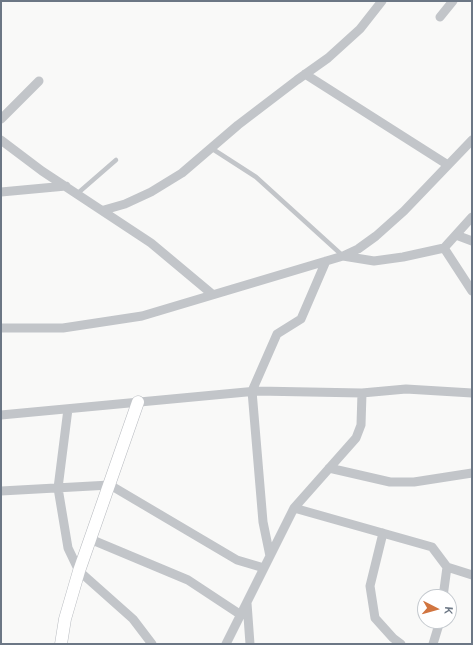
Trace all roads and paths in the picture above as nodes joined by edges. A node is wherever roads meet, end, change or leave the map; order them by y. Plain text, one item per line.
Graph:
1 (382, 1) edge
2 (453, 1) edge
3 (440, 17) dead end
4 (305, 74) junction
5 (39, 81) dead end
6 (1, 119) edge
7 (1, 140) edge
8 (472, 140) edge
9 (211, 148) junction
10 (116, 160) dead end
11 (448, 165) junction
12 (66, 186) junction
13 (1, 192) edge
14 (78, 193) junction
15 (104, 210) junction
16 (472, 217) edge
17 (456, 235) junction
18 (472, 241) edge
19 (444, 248) junction
20 (343, 256) junction
21 (326, 261) junction
22 (472, 291) edge
23 (212, 294) junction
24 (1, 328) edge
25 (252, 391) junction
26 (362, 393) junction
27 (472, 393) edge
28 (138, 402) junction
29 (68, 409) junction
30 (1, 415) edge
31 (329, 468) junction
32 (472, 473) edge
33 (110, 485) junction
34 (58, 488) junction
35 (1, 491) edge
36 (294, 508) junction
37 (383, 533) junction
38 (90, 539) junction
39 (270, 556) junction
40 (447, 567) junction
41 (264, 568) junction
42 (79, 571) junction
43 (472, 576) edge
44 (444, 589) edge
45 (247, 602) junction
46 (241, 615) junction
47 (438, 629) edge
48 (61, 644) edge
49 (152, 644) edge
50 (226, 644) edge
51 (250, 644) edge
52 (401, 644) edge
53 (434, 644) edge

1 - 4 street
2 - 3 street
4 - 9 street
4 - 11 street
5 - 6 street
7 - 12 street
8 - 11 street
9 - 15 street
9 - 20 lane
10 - 14 lane
11 - 20 street
12 - 13 street
12 - 14 street
14 - 15 street
15 - 23 street
16 - 17 street
17 - 18 street
17 - 19 street
19 - 20 street
19 - 22 street
20 - 21 street
21 - 23 street
21 - 25 street
23 - 24 street
25 - 26 street
25 - 28 street
25 - 39 street
26 - 27 street
26 - 31 street
28 - 29 street
28 - 33 street
29 - 30 street
29 - 34 street
31 - 32 street
31 - 36 street
33 - 34 street
33 - 38 street
33 - 41 street
34 - 35 street
34 - 42 street
36 - 37 street
36 - 39 street
37 - 40 street
37 - 52 street
38 - 42 street
38 - 46 street
39 - 41 street
40 - 43 street
40 - 44 street
41 - 45 street
42 - 48 street
42 - 49 street
45 - 46 street
45 - 51 street
46 - 50 street
47 - 53 street

